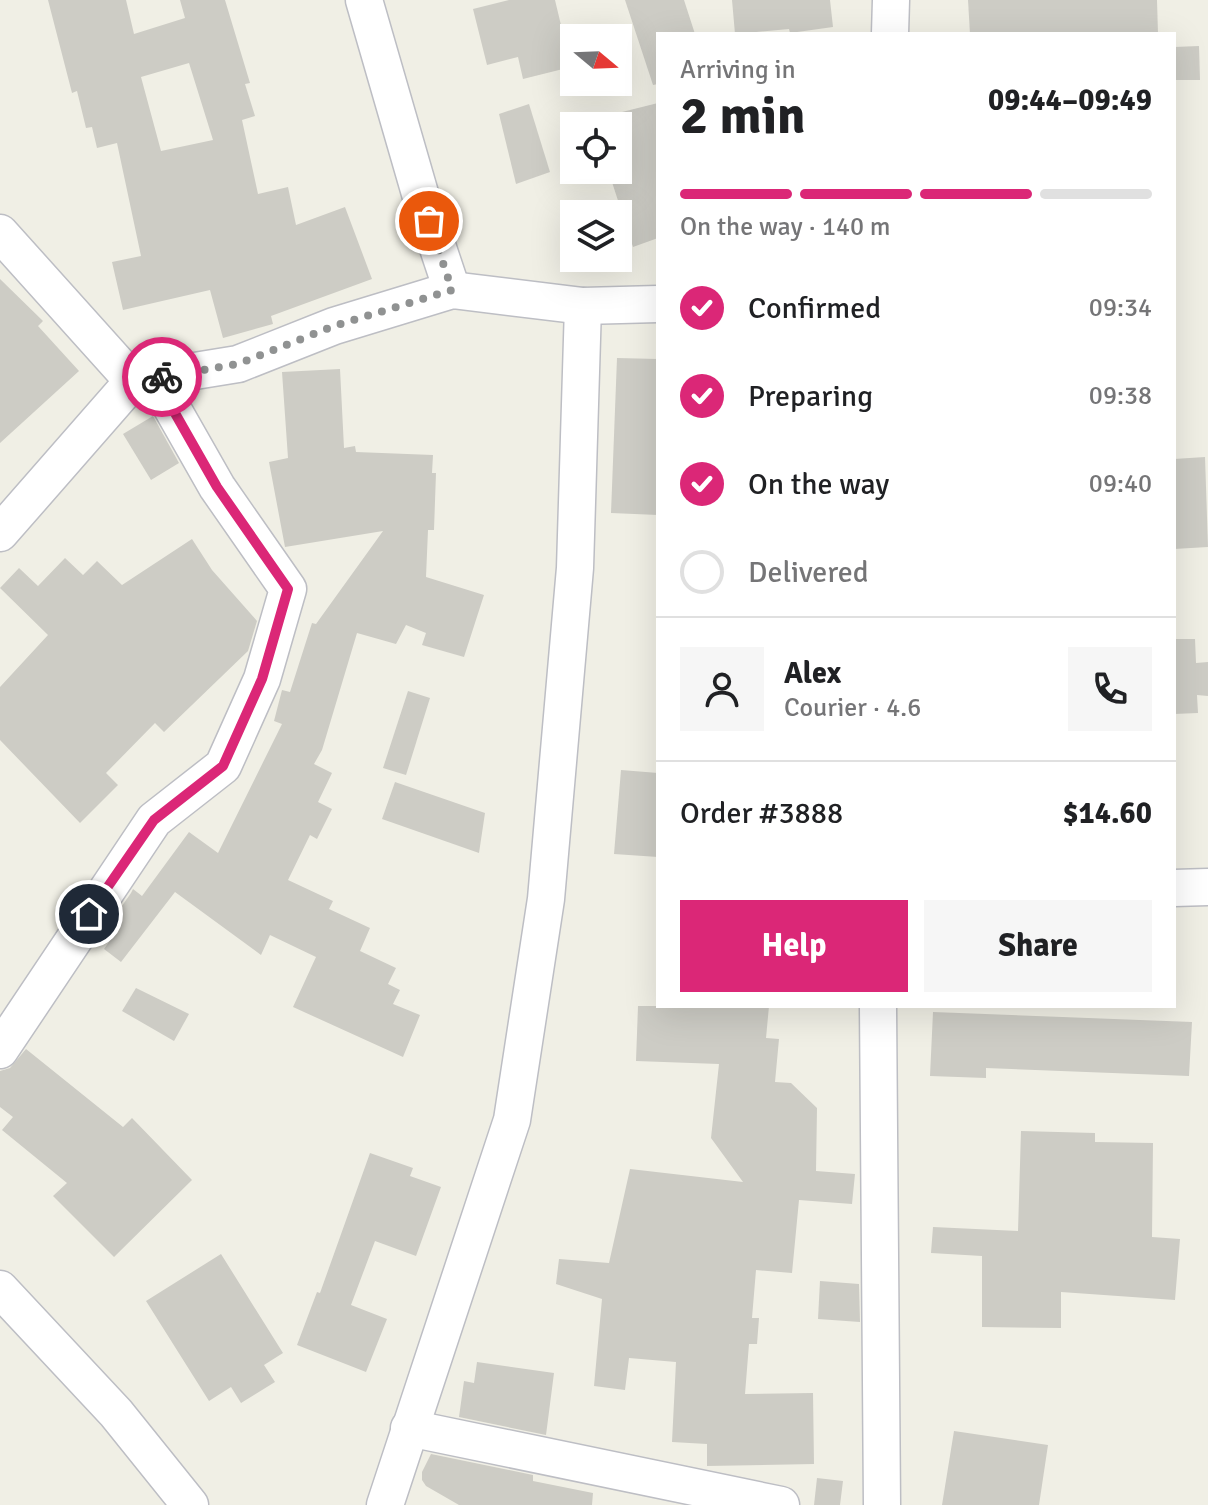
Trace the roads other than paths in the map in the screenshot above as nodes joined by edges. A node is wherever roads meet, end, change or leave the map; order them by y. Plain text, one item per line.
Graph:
1 (364, 0) edge
2 (891, 0) edge
3 (890, 32) edge
4 (0, 233) edge
5 (452, 290) junction
6 (656, 304) edge
7 (583, 306) junction
8 (144, 380) junction
9 (0, 533) edge
10 (1208, 887) edge
11 (1176, 888) edge
12 (878, 1008) edge
13 (0, 1050) edge
14 (0, 1289) edge
15 (409, 1428) junction
16 (190, 1505) edge
17 (385, 1505) edge
18 (781, 1505) edge
19 (882, 1505) edge

1 - 5 street
2 - 3 street
4 - 8 street
5 - 7 street
5 - 8 street
6 - 7 street
7 - 15 street
8 - 9 street
8 - 13 street
10 - 11 street
12 - 19 street
14 - 16 street
15 - 17 street
15 - 18 street

